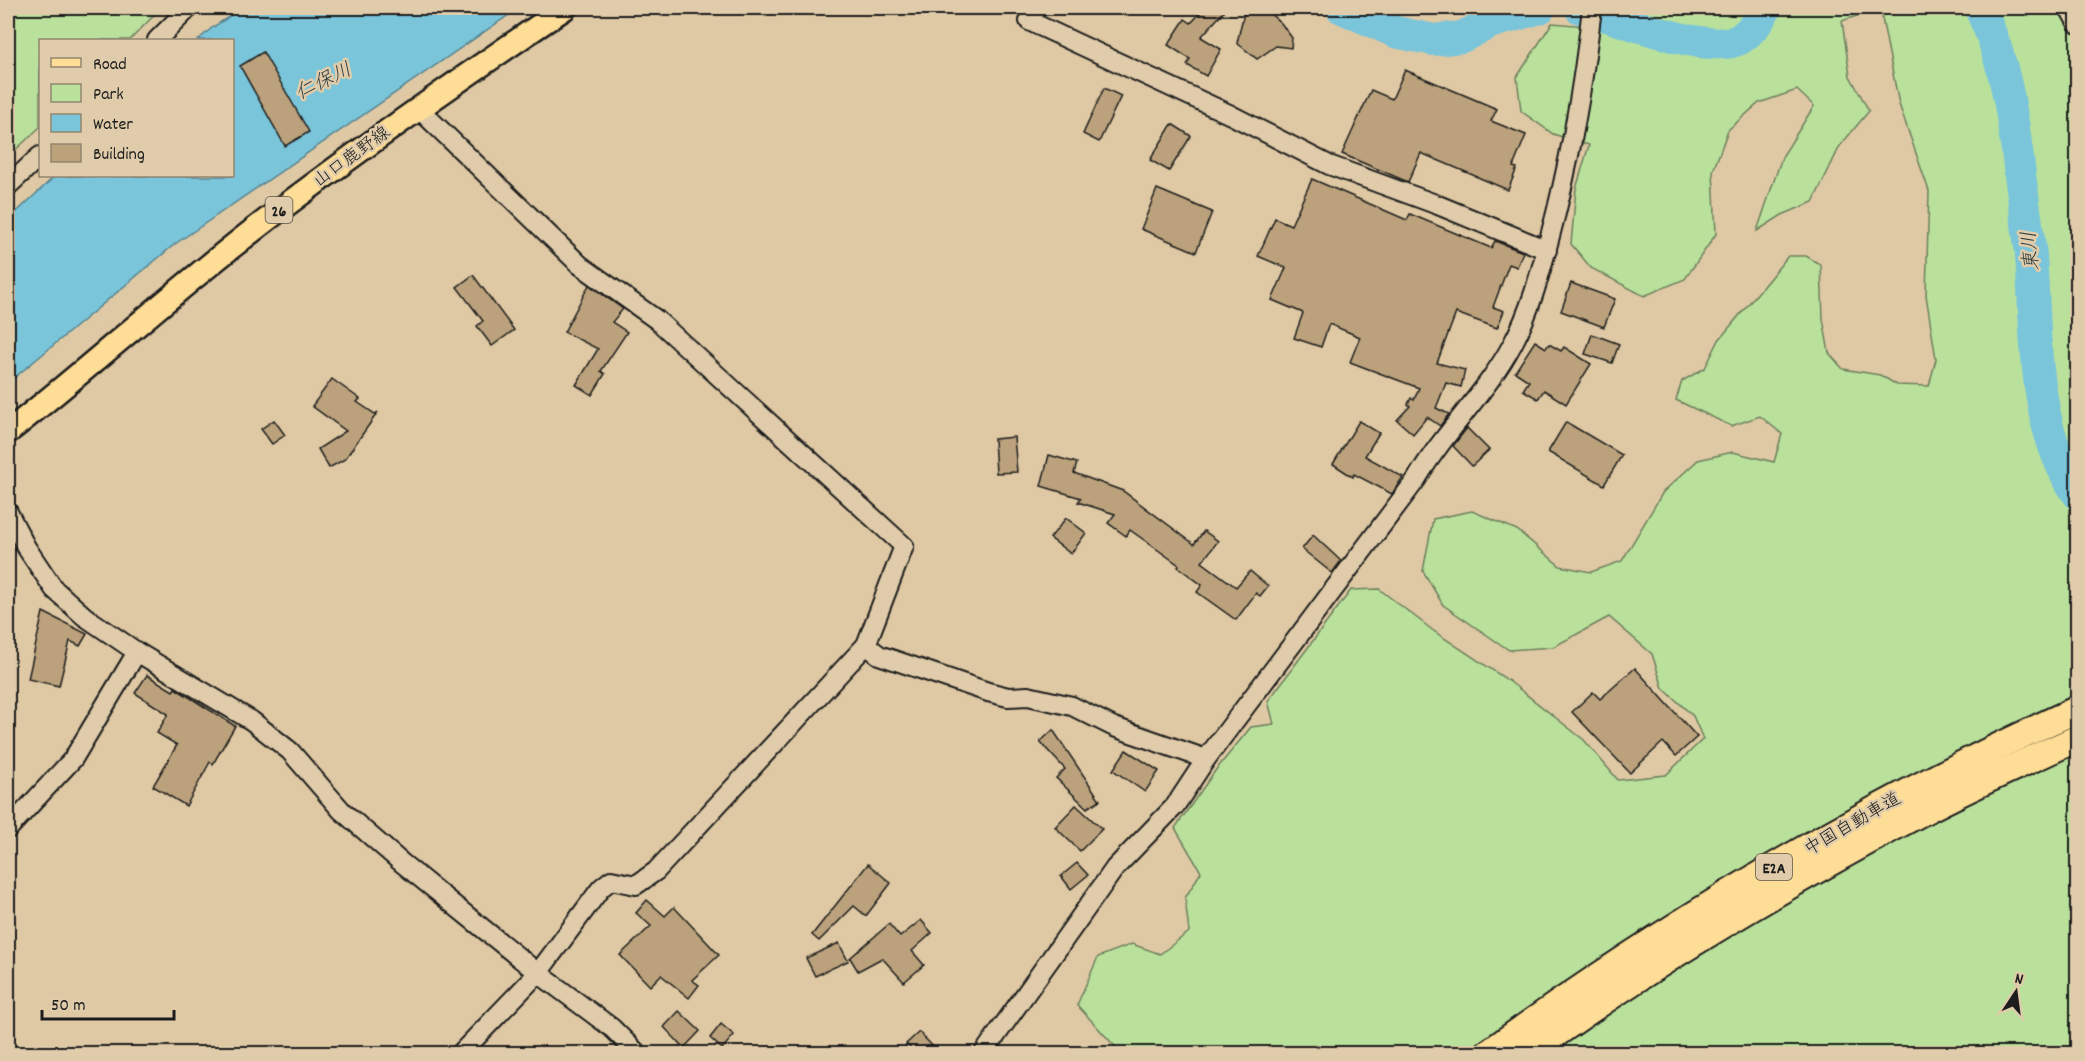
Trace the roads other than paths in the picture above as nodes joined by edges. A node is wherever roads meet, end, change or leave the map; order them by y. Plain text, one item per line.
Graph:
1 (189, 8) edge
2 (565, 8) edge
3 (1037, 8) edge
4 (1592, 8) edge
5 (2069, 8) edge
6 (2078, 24) edge
7 (158, 39) edge
8 (418, 108) junction
9 (39, 157) edge
10 (8, 186) edge
11 (1546, 250) junction
12 (8, 432) edge
13 (8, 512) edge
14 (866, 645) junction
15 (137, 652) junction
16 (2078, 709) edge
17 (2078, 738) edge
18 (1206, 759) junction
19 (8, 829) edge
20 (538, 973) junction
21 (460, 1053) edge
22 (638, 1053) edge
23 (983, 1053) edge
24 (1487, 1053) edge
25 (1528, 1053) edge

1 - 7 street
2 - 8 main road, 山口鹿野線 / 26
3 - 11 street
4 - 11 street
5 - 6 street
8 - 12 main road, 山口鹿野線 / 26
8 - 14 street
9 - 10 street
11 - 18 street
13 - 15 street
14 - 18 street
14 - 20 street
15 - 19 street
15 - 20 street
16 - 24 highway, 中国自動車道 / E2A
17 - 25 highway, 中国自動車道 / E2A
18 - 23 street
20 - 21 street
20 - 22 street

